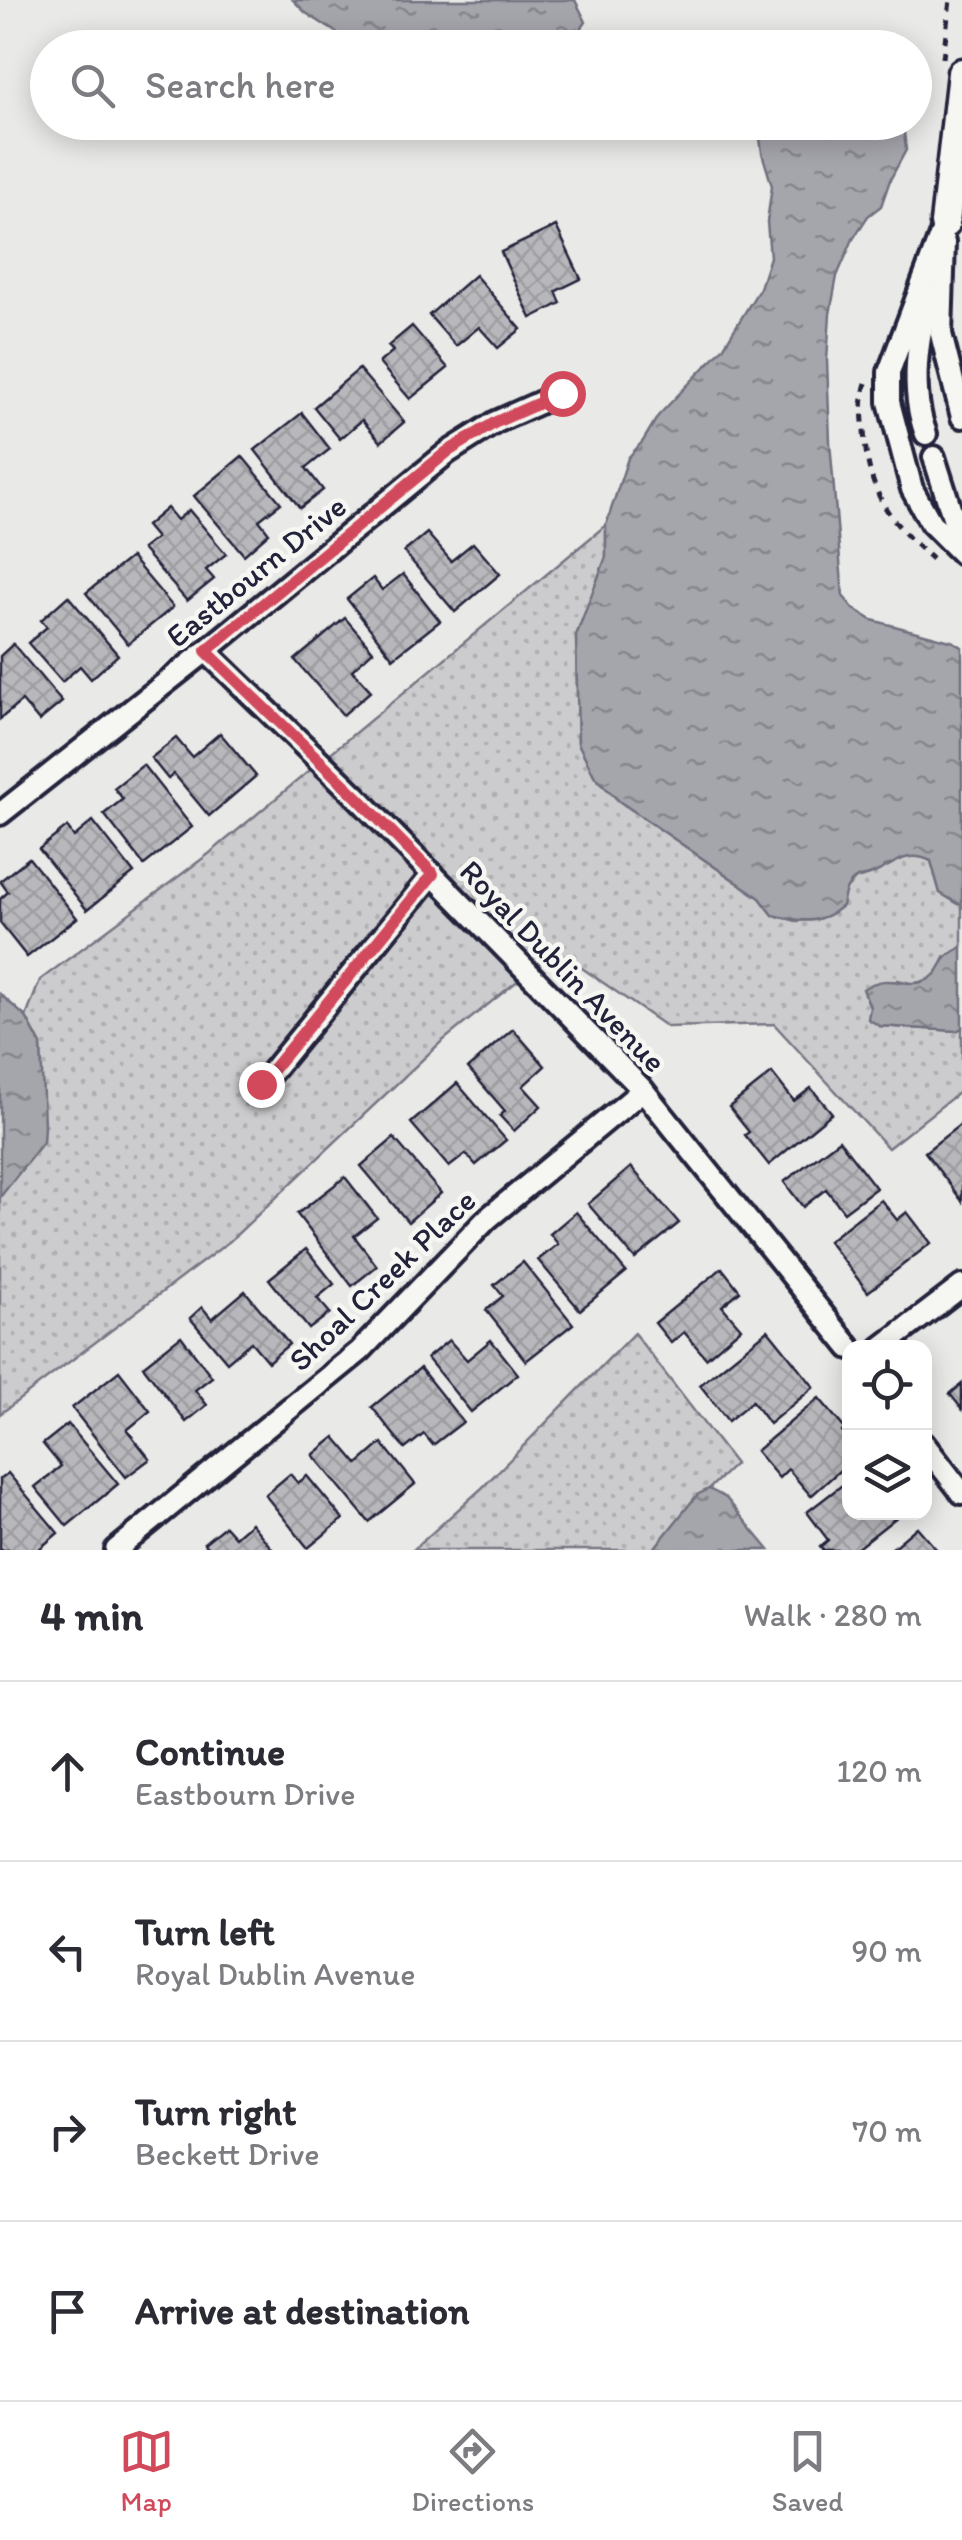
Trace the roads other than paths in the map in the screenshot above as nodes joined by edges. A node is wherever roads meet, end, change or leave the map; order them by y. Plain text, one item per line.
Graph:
1 (962, 73) edge
2 (945, 223) junction
3 (562, 393) dead end
4 (962, 417) edge
5 (926, 434) dead end
6 (934, 456) dead end
7 (962, 533) edge
8 (962, 554) edge
9 (206, 651) junction
10 (0, 814) edge
11 (433, 874) junction
12 (261, 1084) dead end
13 (643, 1090) junction
14 (962, 1286) edge
15 (844, 1340) edge
16 (891, 1340) edge
17 (932, 1454) edge
18 (962, 1493) edge
19 (116, 1550) edge

1 - 2 street
2 - 4 street
2 - 5 street
2 - 8 street
3 - 9 street, Eastbourn Drive
6 - 7 street
9 - 10 street, Eastbourn Drive
9 - 11 street, Royal Dublin Avenue
11 - 12 street
11 - 13 street, Royal Dublin Avenue
13 - 15 street, Royal Dublin Avenue
13 - 19 street, Shoal Creek Place
14 - 16 street
17 - 18 street

